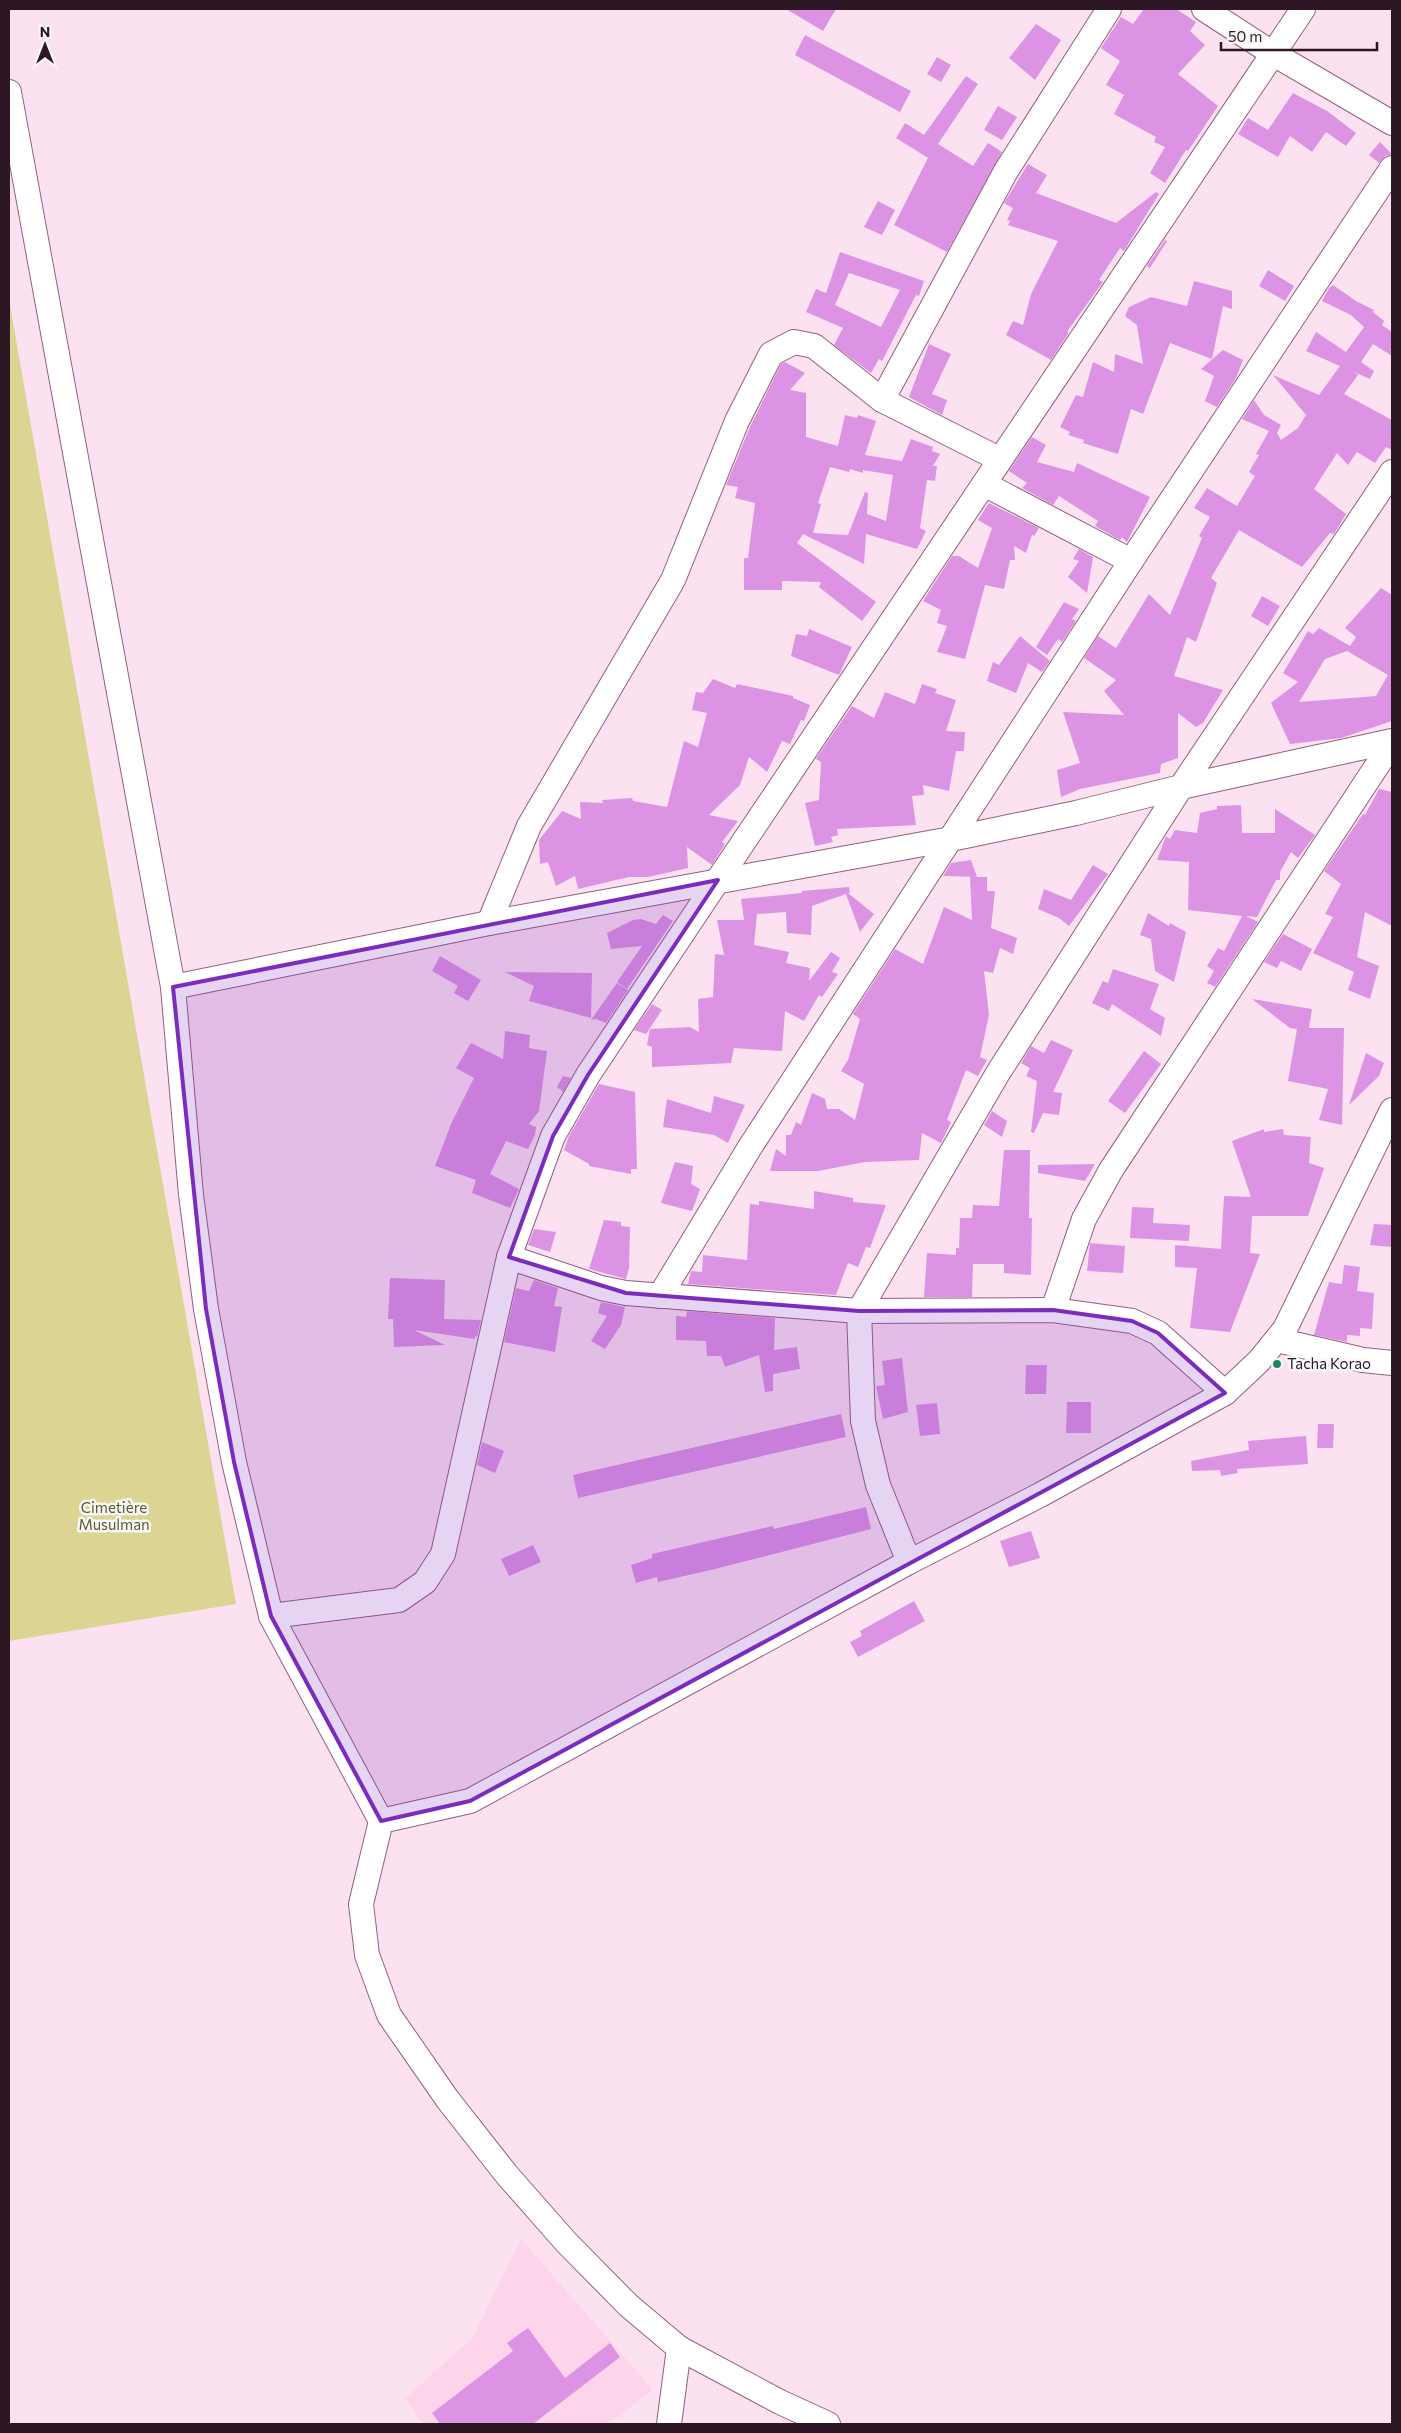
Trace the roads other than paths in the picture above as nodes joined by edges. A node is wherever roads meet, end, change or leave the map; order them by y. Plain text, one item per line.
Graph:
1 (1109, 9) edge
2 (1204, 9) edge
3 (1303, 9) edge
4 (1272, 53) junction
5 (9, 92) edge
6 (1392, 123) edge
7 (1392, 168) edge
8 (882, 400) junction
9 (999, 459) junction
10 (1392, 472) edge
11 (984, 484) junction
12 (1131, 561) junction
13 (1392, 742) edge
14 (1181, 787) junction
15 (951, 839) junction
16 (718, 880) junction
17 (489, 923) junction
18 (173, 987) junction
19 (1392, 1110) edge
20 (509, 1257) junction
21 (660, 1296) junction
22 (1053, 1310) junction
23 (859, 1311) junction
24 (1277, 1340) junction
25 (1392, 1363) edge
26 (1225, 1393) junction
27 (909, 1562) junction
28 (271, 1616) junction
29 (381, 1822) junction
30 (679, 2348) junction
31 (669, 2424) edge
32 (828, 2424) edge

1 - 8 street
2 - 4 street
3 - 4 street
4 - 6 street
4 - 9 street
5 - 18 street
7 - 12 street
8 - 9 street
8 - 17 street
9 - 11 street
10 - 14 street
11 - 12 street
11 - 16 street
12 - 15 street
13 - 14 street
13 - 22 street
14 - 15 street
14 - 23 street
15 - 16 street
15 - 21 street
16 - 17 street
16 - 20 street
17 - 18 street
18 - 28 street
19 - 24 street
20 - 21 street
20 - 28 street
21 - 23 street
22 - 23 street
22 - 26 street
23 - 27 street
24 - 25 street
24 - 26 street
26 - 27 street
27 - 29 street
28 - 29 street
29 - 30 street
30 - 31 street
30 - 32 street

